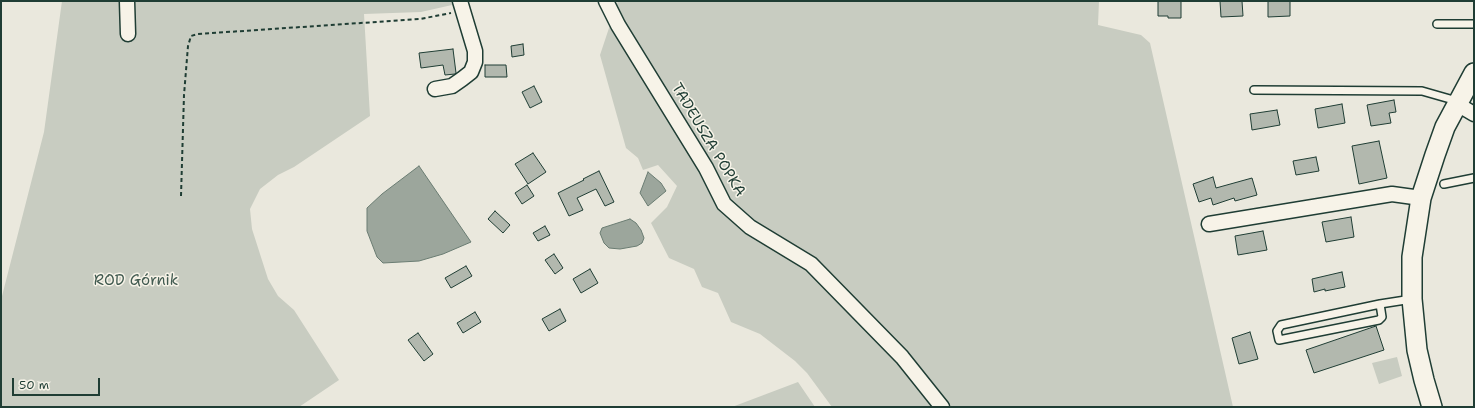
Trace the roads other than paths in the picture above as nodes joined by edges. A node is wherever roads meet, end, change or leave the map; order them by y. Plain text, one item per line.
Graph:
1 (127, 1) edge
2 (606, 1) edge
3 (462, 6) edge
4 (1437, 24) dead end
5 (1474, 24) edge
6 (128, 34) dead end
7 (1474, 72) edge
8 (435, 89) dead end
9 (1254, 90) dead end
10 (1457, 104) junction
11 (1474, 114) edge
12 (1474, 178) edge
13 (1444, 184) dead end
14 (1421, 198) junction
15 (1209, 224) dead end
16 (1412, 299) junction
17 (1380, 304) junction
18 (942, 407) edge
19 (1432, 407) edge

1 - 6 street
2 - 18 street, TADEUSZA POPKA
3 - 8 street
4 - 5 lane
7 - 10 main road
9 - 10 lane
10 - 11 street
10 - 14 main road
12 - 13 lane
14 - 15 street
14 - 16 main road
16 - 17 lane
16 - 19 main road
17 - 17 lane

